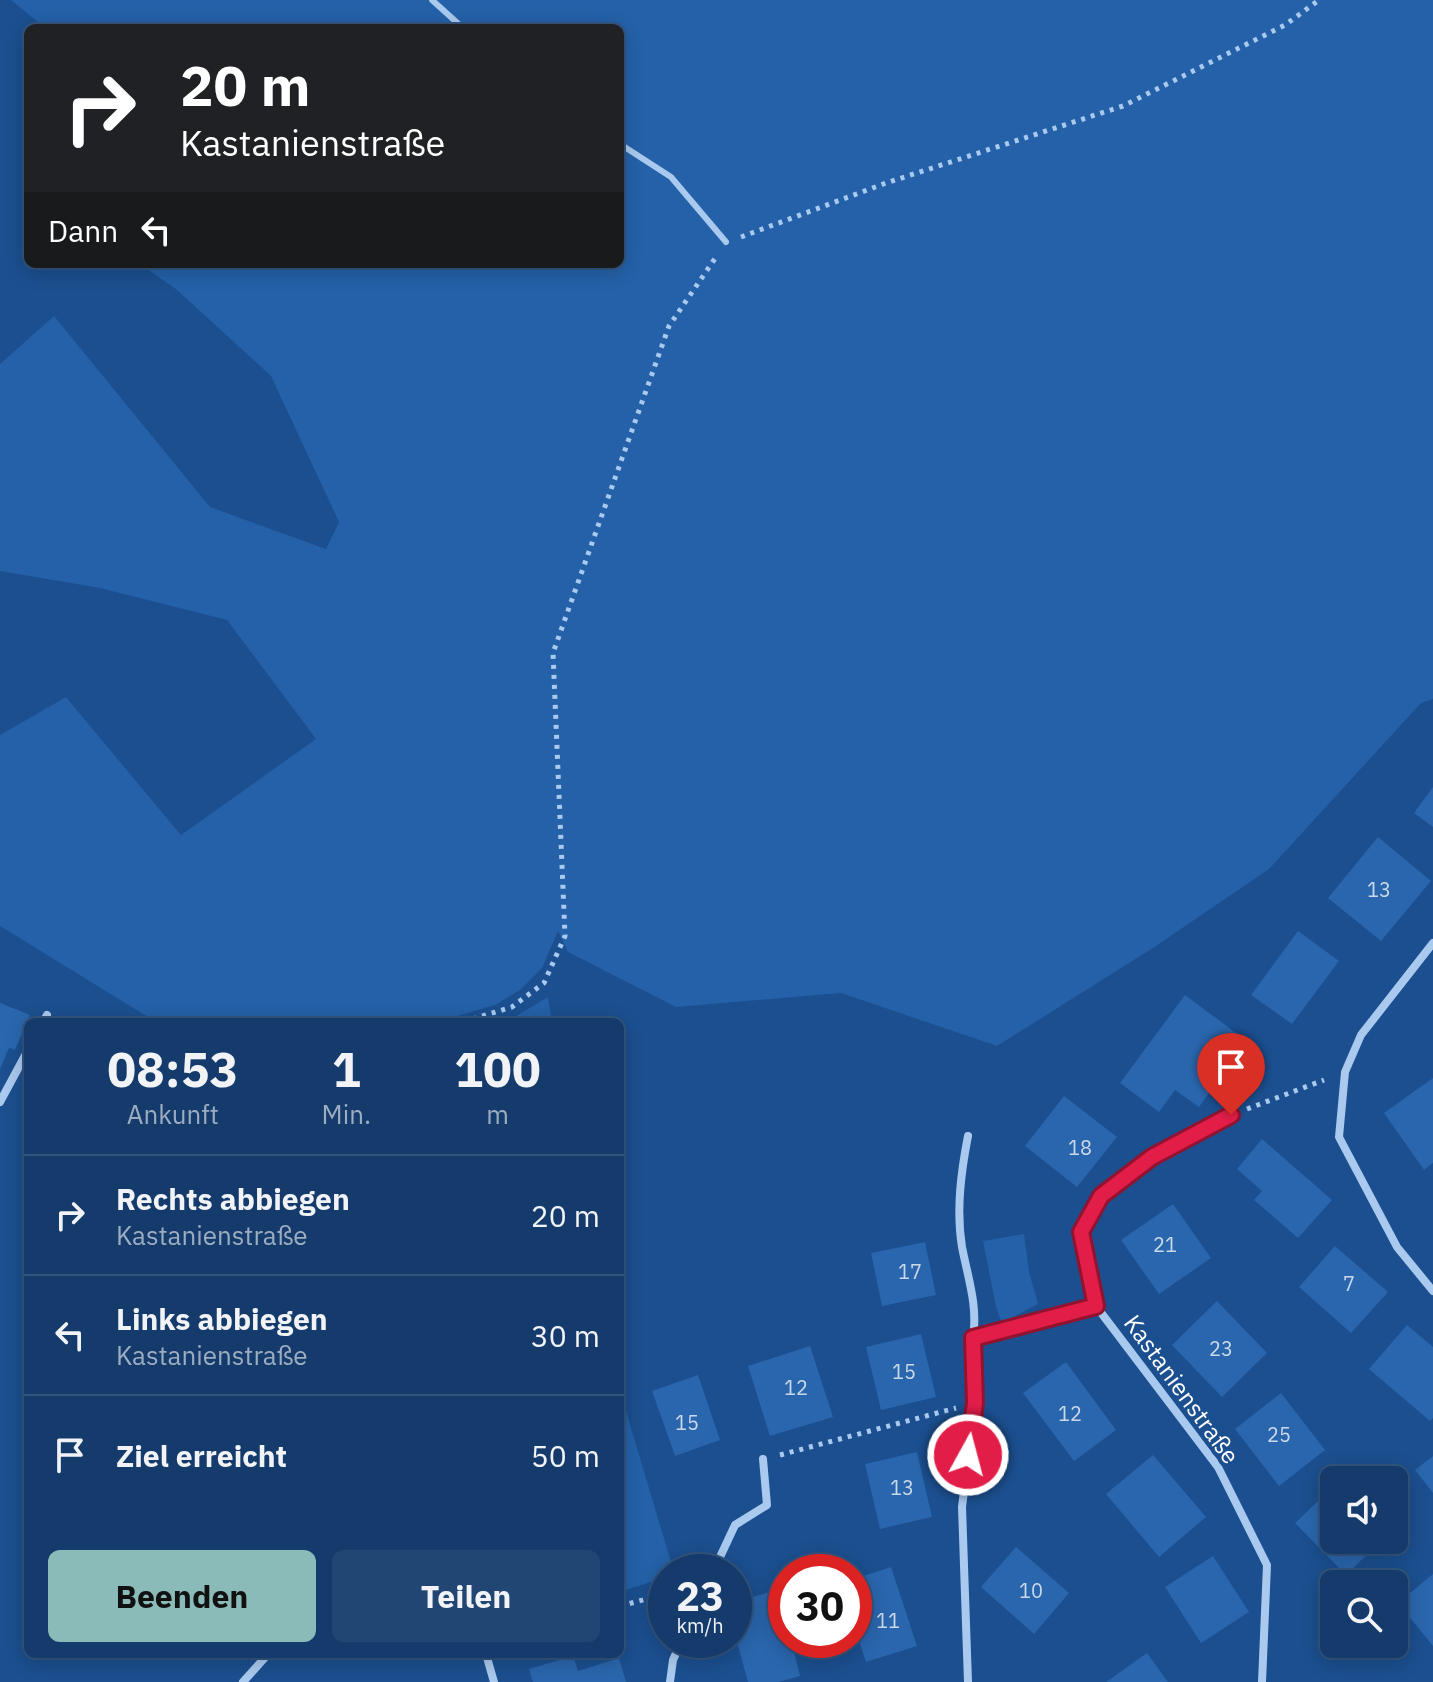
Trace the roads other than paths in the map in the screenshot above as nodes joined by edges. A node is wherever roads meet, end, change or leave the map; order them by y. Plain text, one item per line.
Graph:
1 (432, 0) edge
2 (459, 24) edge
3 (624, 147) edge
4 (726, 242) road end
5 (1433, 943) edge
6 (24, 1057) edge
7 (0, 1102) edge
8 (1231, 1115) road end
9 (968, 1136) dead end
10 (1433, 1291) edge
11 (1096, 1306) junction
12 (973, 1338) junction
13 (763, 1459) road end
14 (721, 1554) edge
15 (264, 1658) edge
16 (487, 1658) edge
17 (674, 1658) edge
18 (243, 1682) edge
19 (494, 1682) edge
20 (670, 1682) edge
21 (968, 1682) edge
22 (1262, 1682) edge

1 - 2 lane
3 - 4 lane
5 - 10 street
6 - 7 street
8 - 11 street, Kastanienstraße
9 - 12 street
11 - 12 street, Kastanienstraße
11 - 22 street, Kastanienstraße
12 - 21 street
13 - 14 street
15 - 18 street
16 - 19 street
17 - 20 street

